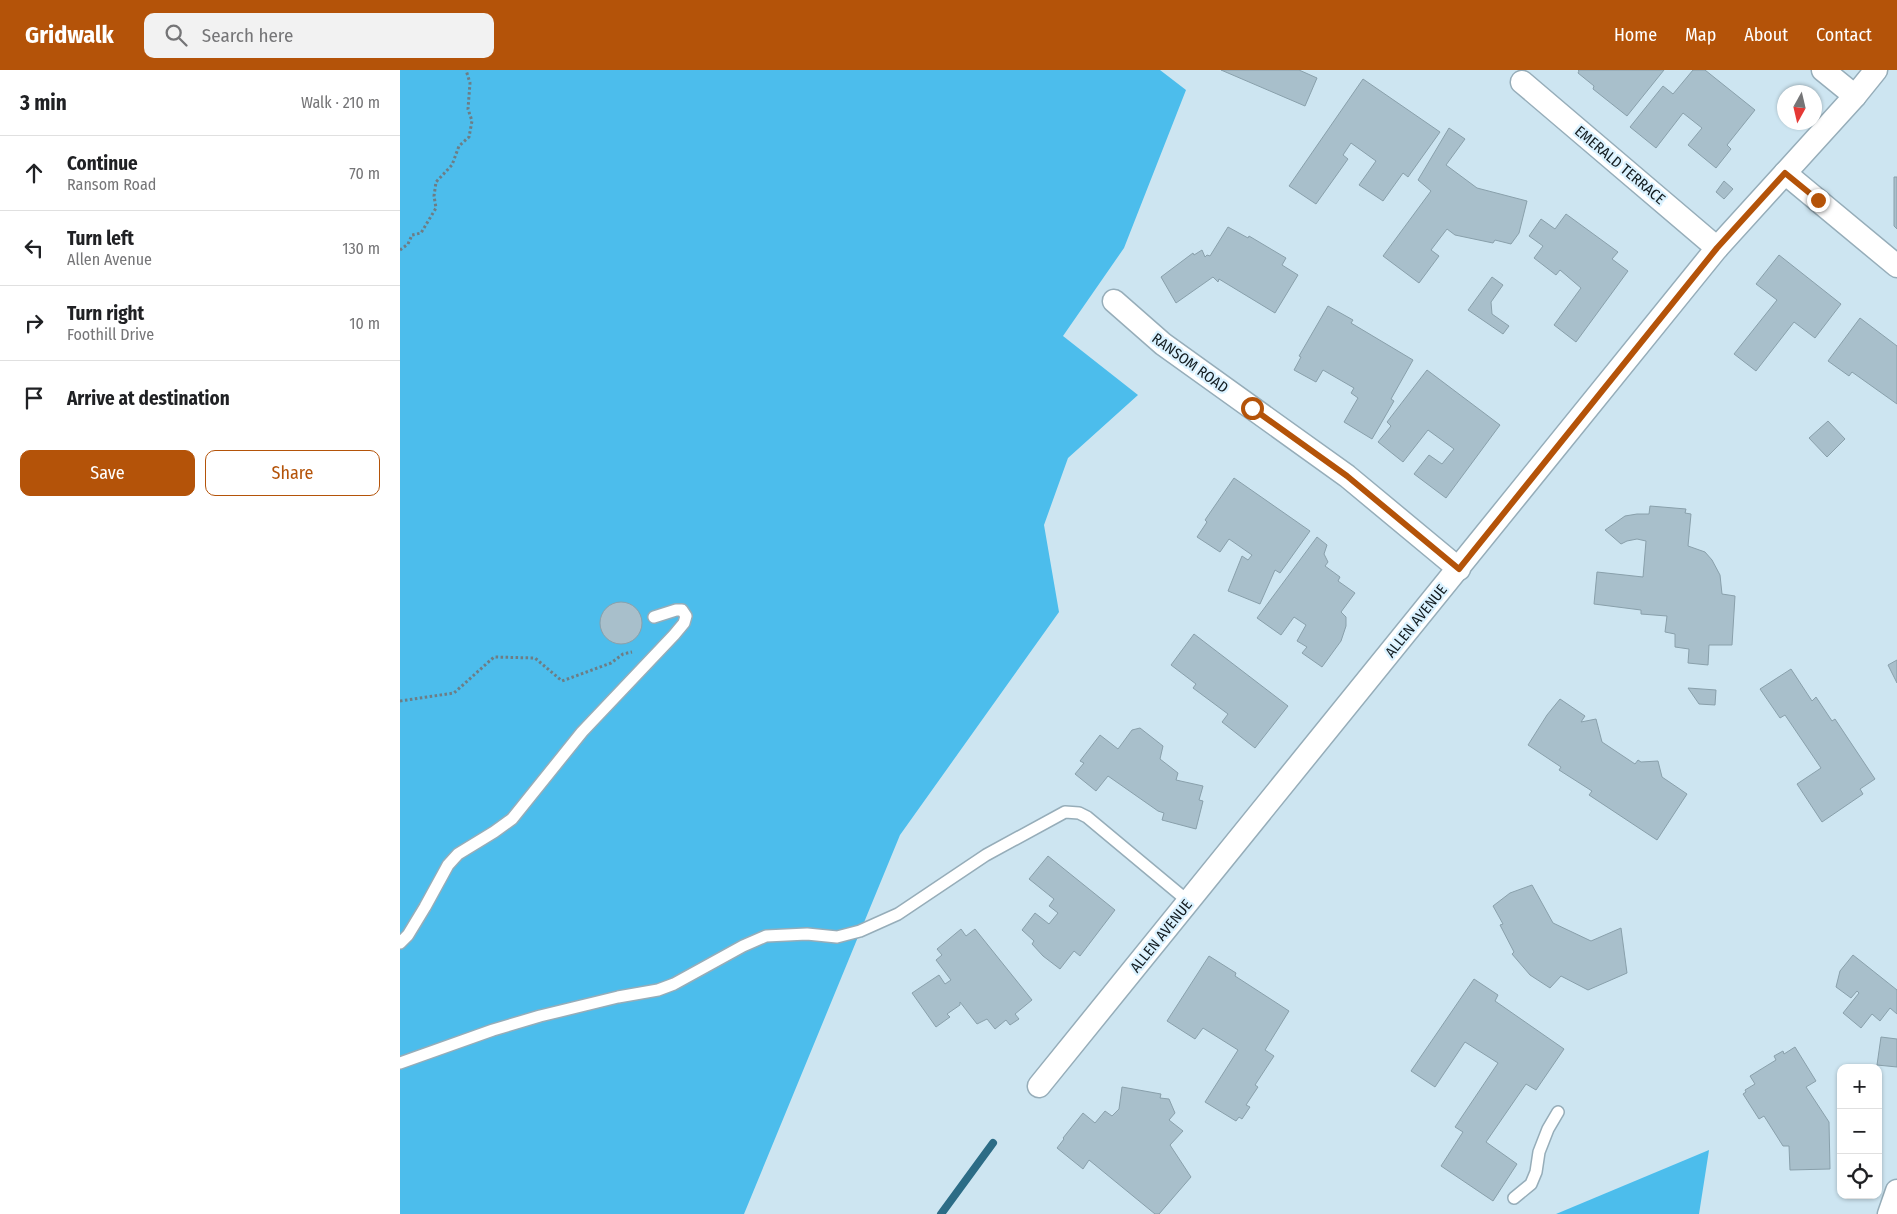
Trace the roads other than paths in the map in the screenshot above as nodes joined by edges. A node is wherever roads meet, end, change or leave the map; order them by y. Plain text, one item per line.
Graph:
1 (1823, 70) edge
2 (1876, 70) edge
3 (1522, 82) dead end
4 (1855, 96) junction
5 (1785, 173) junction
6 (1717, 248) junction
7 (1897, 266) edge
8 (1114, 301) dead end
9 (1459, 569) junction
10 (654, 617) dead end
11 (1189, 902) junction
12 (400, 943) edge
13 (400, 1063) edge
14 (1039, 1086) dead end
15 (1558, 1112) dead end
16 (1897, 1190) edge
17 (1514, 1198) dead end
18 (1889, 1214) edge

1 - 4 street
2 - 4 street, ALLEN AVENUE
3 - 6 street, EMERALD TERRACE
4 - 5 street, ALLEN AVENUE
5 - 6 street, ALLEN AVENUE
5 - 7 street
6 - 9 street, ALLEN AVENUE
8 - 9 street, RANSOM ROAD
9 - 11 street, ALLEN AVENUE
10 - 12 lane
11 - 13 lane
11 - 14 street, ALLEN AVENUE
15 - 17 lane
16 - 18 street

